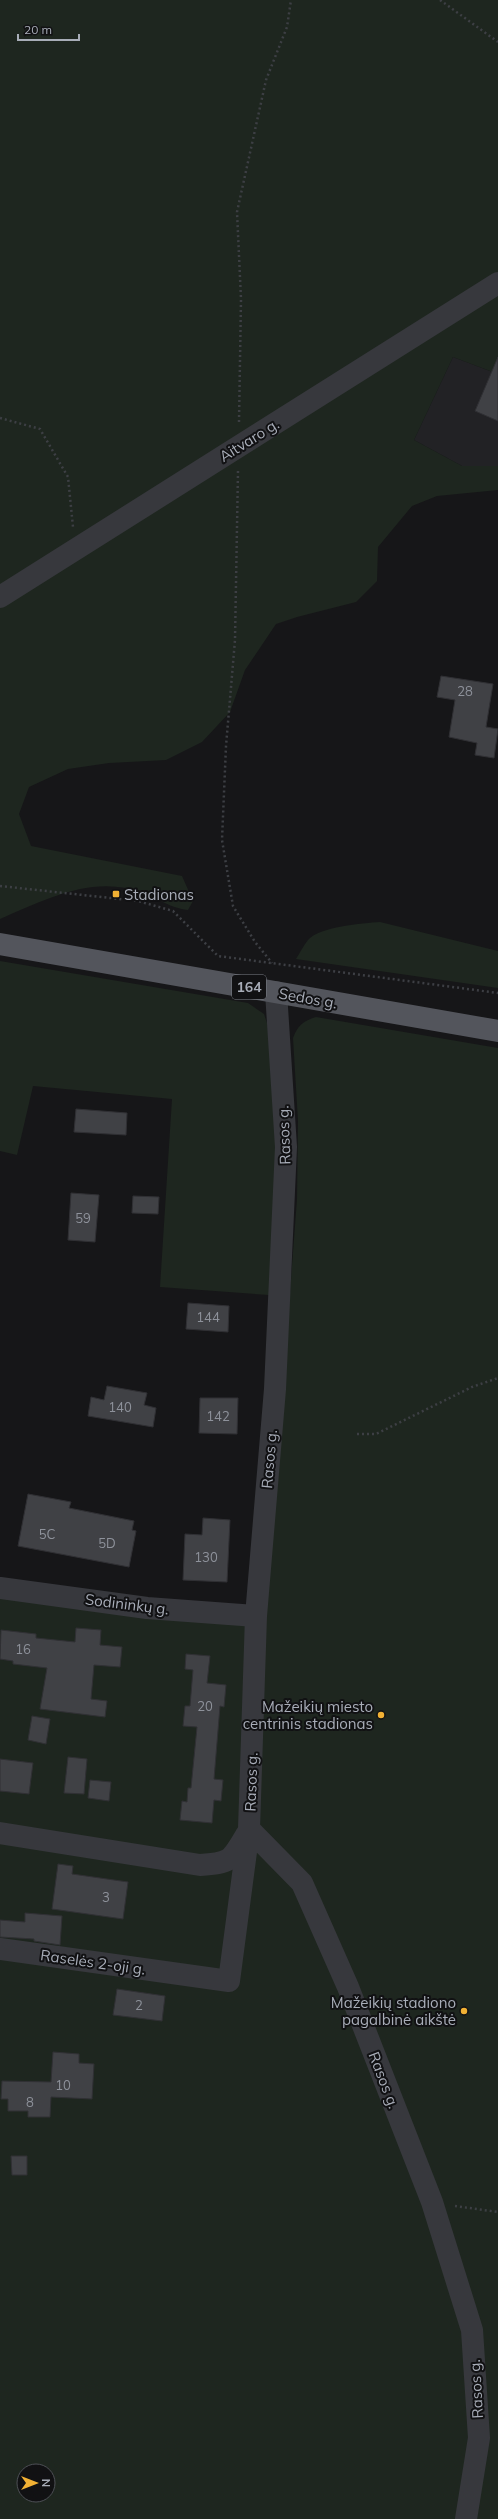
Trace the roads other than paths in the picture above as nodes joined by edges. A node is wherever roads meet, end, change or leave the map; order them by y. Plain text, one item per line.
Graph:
1 (498, 283) edge
2 (0, 597) edge
3 (0, 944) edge
4 (276, 992) junction
5 (498, 1032) edge
6 (0, 1588) edge
7 (256, 1616) junction
8 (249, 1829) junction
9 (0, 1834) edge
10 (0, 1950) edge
11 (466, 2519) edge

1 - 2 street, Aitvaro g.
3 - 4 main road, Sedos g. / 164
4 - 5 main road, Sedos g. / 164
4 - 7 street, Rasos g.
6 - 7 street, Sodininkų g.
7 - 8 street, Rasos g.
8 - 9 street
8 - 10 street, Raselės 2-oji g.
8 - 11 street, Rasos g.

